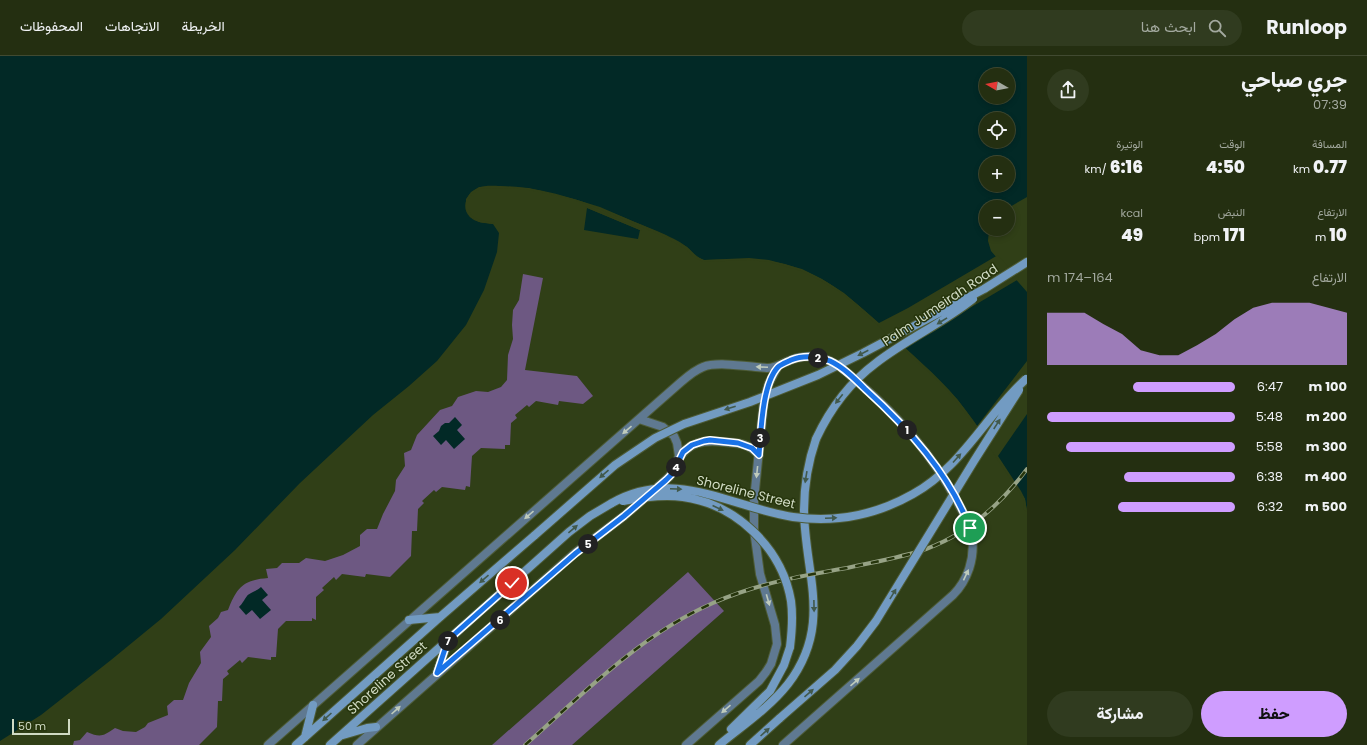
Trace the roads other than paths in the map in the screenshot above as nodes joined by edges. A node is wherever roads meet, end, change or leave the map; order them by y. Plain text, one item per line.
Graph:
1 (1027, 262) edge
2 (984, 289) junction
3 (778, 366) junction
4 (1027, 378) edge
5 (639, 420) junction
6 (759, 455) junction
7 (677, 463) junction
8 (612, 503) junction
9 (440, 617) junction
10 (409, 620) junction
11 (448, 640) junction
12 (437, 673) junction
13 (313, 705) junction
14 (376, 727) junction
15 (340, 736) junction
16 (305, 737) junction
17 (721, 743) edge
18 (268, 745) edge
19 (296, 745) edge
20 (330, 745) edge
21 (356, 745) edge
22 (686, 745) edge
23 (750, 745) edge
24 (783, 745) edge

1 - 2 main road, Palm Jumeirah Road
2 -> 9 main road, Shoreline Street, bridge
2 -> 17 main road, Palm Jumeirah Road, bridge
3 -> 5 street
3 - 6 street
24 -> 3 street
8 -> 4 main road, Shoreline Street, bridge
23 -> 4 main road, bridge
5 - 7 street
5 -> 10 street
6 - 7 street
6 -> 22 street
7 - 12 street
11 -> 8 main road, Shoreline Street
8 -> 17 main road, bridge
9 - 10 main road
9 -> 16 main road, Shoreline Street
10 - 13 street
11 - 12 main road
11 - 15 main road, Shoreline Street
14 -> 12 street
13 - 16 main road
13 - 18 street
14 - 15 main road
14 - 21 street
15 - 20 main road, Shoreline Street
16 - 19 main road, Shoreline Street

